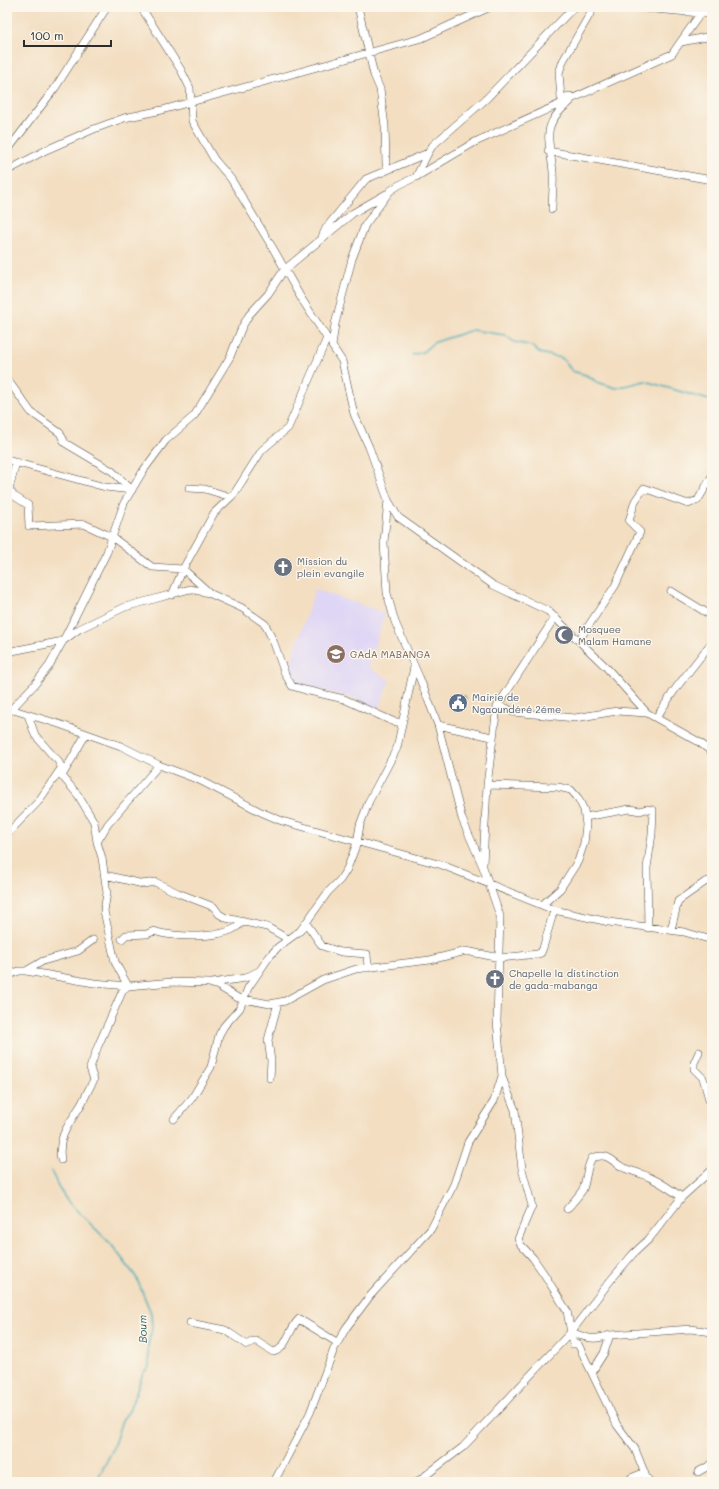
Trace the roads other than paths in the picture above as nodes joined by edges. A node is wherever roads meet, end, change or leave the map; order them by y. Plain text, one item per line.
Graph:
1 (107, 7) edge
2 (141, 7) edge
3 (358, 7) edge
4 (490, 7) edge
5 (574, 7) edge
6 (594, 7) edge
7 (631, 7) edge
8 (703, 10) edge
9 (712, 14) edge
10 (712, 36) edge
11 (681, 42) junction
12 (369, 51) junction
13 (581, 94) junction
14 (191, 102) junction
15 (7, 151) edge
16 (548, 151) junction
17 (428, 153) junction
18 (388, 169) junction
19 (7, 171) edge
20 (416, 177) junction
21 (712, 180) edge
22 (390, 192) junction
23 (552, 209) dead end
24 (322, 238) junction
25 (284, 270) junction
26 (327, 338) junction
27 (332, 346) junction
28 (7, 380) edge
29 (7, 460) edge
30 (16, 462) junction
31 (712, 476) edge
32 (189, 488) dead end
33 (132, 490) junction
34 (234, 494) junction
35 (388, 500) junction
36 (112, 537) junction
37 (183, 569) junction
38 (671, 591) dead end
39 (211, 594) junction
40 (172, 595) junction
41 (712, 616) edge
42 (554, 617) junction
43 (579, 640) junction
44 (63, 642) junction
45 (712, 642) edge
46 (7, 652) edge
47 (414, 667) junction
48 (497, 707) junction
49 (8, 711) edge
50 (647, 713) junction
51 (28, 715) junction
52 (656, 718) junction
53 (402, 723) junction
54 (438, 725) junction
55 (86, 734) junction
56 (492, 737) junction
57 (712, 752) edge
58 (159, 765) junction
59 (63, 769) junction
60 (487, 784) junction
61 (585, 817) junction
62 (7, 834) edge
63 (97, 842) junction
64 (357, 843) junction
65 (483, 867) junction
66 (105, 875) junction
67 (712, 880) edge
68 (488, 883) junction
69 (542, 905) junction
70 (554, 910) junction
71 (242, 922) junction
72 (306, 923) junction
73 (648, 928) junction
74 (671, 930) junction
75 (122, 939) dead end
76 (93, 940) dead end
77 (288, 940) junction
78 (712, 940) edge
79 (500, 958) junction
80 (368, 968) junction
81 (261, 969) junction
82 (26, 971) junction
83 (7, 976) edge
84 (209, 983) junction
85 (128, 986) junction
86 (243, 999) junction
87 (278, 1003) junction
88 (699, 1052) dead end
89 (502, 1076) junction
90 (270, 1078) dead end
91 (712, 1110) edge
92 (174, 1119) dead end
93 (61, 1160) dead end
94 (712, 1170) edge
95 (682, 1197) junction
96 (567, 1209) dead end
97 (190, 1322) dead end
98 (571, 1332) junction
99 (712, 1332) edge
100 (610, 1335) junction
101 (338, 1343) junction
102 (592, 1372) junction
103 (712, 1464) edge
104 (698, 1472) dead end
105 (645, 1474) junction
106 (274, 1482) edge
107 (417, 1482) edge
108 (628, 1482) edge
109 (650, 1482) edge

1 - 15 street
2 - 14 street
3 - 12 street
4 - 12 street
5 - 17 street
6 - 13 street
7 - 8 street
8 - 9 street
8 - 11 street
10 - 11 street
11 - 13 street
12 - 14 street
12 - 18 street
13 - 16 street
13 - 20 street
14 - 19 street
14 - 25 street
16 - 21 street
16 - 23 street
17 - 18 street
17 - 20 street
18 - 24 street
20 - 22 street
22 - 24 street
22 - 27 street
24 - 25 street
25 - 26 street
25 - 33 street
26 - 27 street
26 - 34 street
27 - 35 street
28 - 33 street
29 - 30 street
30 - 33 street
30 - 36 street
31 - 43 street
32 - 34 street
33 - 36 street
34 - 37 street
35 - 42 street
35 - 47 street
36 - 37 street
36 - 44 street
37 - 39 street
37 - 40 street
38 - 41 street
39 - 40 street
39 - 53 street
40 - 44 street
42 - 43 street
42 - 48 street
43 - 50 street
44 - 46 street
44 - 49 street
45 - 52 street
47 - 53 street
47 - 54 street
48 - 50 street
48 - 56 street
49 - 51 street
50 - 52 street
51 - 55 street
51 - 59 street
52 - 57 street
53 - 64 street
54 - 56 street
54 - 65 street
55 - 58 street
55 - 59 street
56 - 60 street
58 - 63 street
58 - 64 street
59 - 62 street
59 - 63 street
60 - 61 street
60 - 65 street
61 - 69 street
61 - 73 street
63 - 66 street
64 - 68 street
64 - 72 street
65 - 68 street
66 - 71 street
66 - 85 street
67 - 74 street
68 - 69 street
68 - 79 street
69 - 70 street
70 - 73 street
70 - 79 street
71 - 75 street
71 - 77 street
72 - 77 street
72 - 80 street
73 - 74 street
74 - 78 street
76 - 82 street
77 - 81 street
79 - 80 street
79 - 89 street
80 - 87 street
81 - 84 street
81 - 86 street
82 - 83 street
82 - 85 street
84 - 85 street
84 - 86 street
85 - 93 street
86 - 87 street
86 - 92 street
87 - 90 street
88 - 91 street
89 - 98 street
89 - 101 street
94 - 95 street
95 - 96 street
95 - 98 street
97 - 101 street
98 - 100 street
98 - 102 street
98 - 107 street
99 - 100 street
100 - 102 street
101 - 106 street
102 - 105 street
103 - 104 street
105 - 108 street
105 - 109 street

